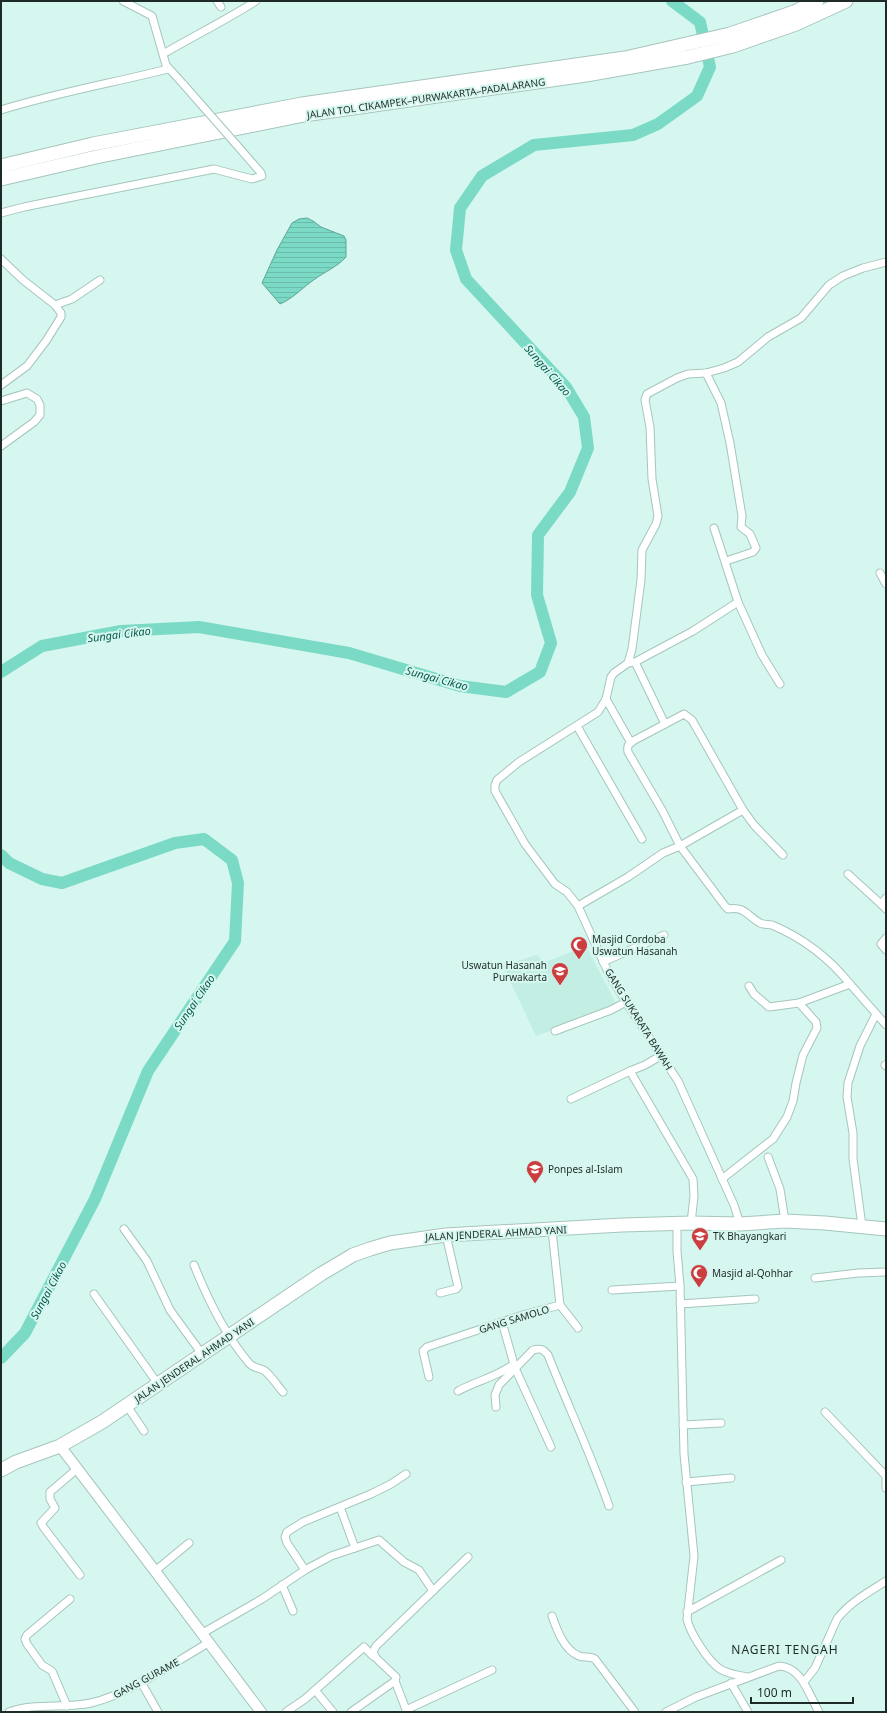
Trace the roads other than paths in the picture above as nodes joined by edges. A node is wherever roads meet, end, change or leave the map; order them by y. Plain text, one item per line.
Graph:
1 (123, 1) edge
2 (256, 1) edge
3 (817, 1) edge
4 (846, 1) edge
5 (731, 40) junction
6 (687, 51) junction
7 (163, 54) junction
8 (168, 69) junction
9 (1, 110) edge
10 (1, 166) edge
11 (1, 179) edge
12 (1, 213) edge
13 (1, 259) edge
14 (886, 262) edge
15 (100, 280) dead end
16 (55, 304) junction
17 (706, 373) junction
18 (1, 385) edge
19 (1, 401) edge
20 (1, 446) edge
21 (714, 528) dead end
22 (726, 560) junction
23 (880, 573) dead end
24 (886, 584) edge
25 (738, 602) junction
26 (632, 662) junction
27 (780, 684) dead end
28 (606, 699) junction
29 (666, 724) junction
30 (577, 726) junction
31 (631, 743) junction
32 (743, 810) junction
33 (642, 839) dead end
34 (680, 846) junction
35 (783, 855) dead end
36 (848, 874) dead end
37 (884, 904) edge
38 (578, 906) junction
39 (664, 935) dead end
40 (886, 938) edge
41 (886, 950) edge
42 (603, 962) junction
43 (850, 984) junction
44 (749, 986) dead end
45 (626, 1002) junction
46 (799, 1003) junction
47 (876, 1014) junction
48 (886, 1025) edge
49 (555, 1031) dead end
50 (662, 1055) junction
51 (630, 1071) junction
52 (571, 1099) dead end
53 (768, 1157) dead end
54 (722, 1179) junction
55 (785, 1221) junction
56 (691, 1223) junction
57 (740, 1224) junction
58 (862, 1226) junction
59 (677, 1228) junction
60 (124, 1229) dead end
61 (886, 1229) edge
62 (552, 1230) junction
63 (446, 1235) junction
64 (194, 1265) dead end
65 (886, 1272) edge
66 (815, 1278) dead end
67 (680, 1286) junction
68 (612, 1290) dead end
69 (440, 1293) dead end
70 (94, 1294) dead end
71 (755, 1299) dead end
72 (680, 1304) junction
73 (560, 1305) junction
74 (502, 1322) junction
75 (578, 1328) dead end
76 (229, 1335) junction
77 (202, 1354) junction
78 (515, 1366) junction
79 (429, 1377) dead end
80 (158, 1384) junction
81 (458, 1391) dead end
82 (283, 1392) dead end
83 (127, 1406) junction
84 (496, 1407) dead end
85 (825, 1412) dead end
86 (721, 1423) dead end
87 (684, 1425) junction
88 (144, 1431) dead end
89 (60, 1446) junction
90 (551, 1447) dead end
91 (77, 1469) junction
92 (1, 1470) edge
93 (406, 1474) dead end
94 (886, 1477) edge
95 (731, 1478) dead end
96 (686, 1482) junction
97 (886, 1488) edge
98 (609, 1506) dead end
99 (340, 1508) junction
100 (189, 1542) dead end
101 (354, 1548) junction
102 (468, 1557) dead end
103 (781, 1560) dead end
104 (305, 1570) junction
105 (155, 1571) junction
106 (80, 1575) dead end
107 (886, 1581) edge
108 (282, 1585) junction
109 (432, 1591) junction
110 (70, 1599) dead end
111 (293, 1612) dead end
112 (688, 1612) junction
113 (552, 1616) dead end
114 (201, 1634) junction
115 (208, 1643) junction
116 (374, 1656) junction
117 (492, 1670) dead end
118 (747, 1677) junction
119 (395, 1681) junction
120 (141, 1682) junction
121 (804, 1682) junction
122 (731, 1684) junction
123 (315, 1690) junction
124 (67, 1706) junction
125 (38, 1709) edge
126 (406, 1711) edge
127 (9, 1712) edge
128 (158, 1712) edge
129 (260, 1712) edge
130 (286, 1712) edge
131 (333, 1712) edge
132 (351, 1712) edge
133 (635, 1712) edge
134 (666, 1712) edge
135 (748, 1712) edge
136 (819, 1712) edge

1 - 7 street
2 - 7 street
3 - 5 highway, JALAN TOL CIKAMPEK–PURWAKARTA–PADALARANG
4 - 5 highway, JALAN TOL CIKAMPEK–PURWAKARTA–PADALARANG
5 - 6 highway, JALAN TOL CIKAMPEK–PURWAKARTA–PADALARANG
6 - 10 highway, JALAN TOL CIKAMPEK–PURWAKARTA–PADALARANG
6 - 11 highway, JALAN TOL CIKAMPEK–PURWAKARTA–PADALARANG
7 - 8 street
8 - 9 street
8 - 12 street, bridge
13 - 16 street
14 - 17 street
15 - 16 street
16 - 18 street
17 - 22 street
17 - 26 street
19 - 20 street
21 - 22 street
22 - 25 street
23 - 24 street
25 - 26 street, GANG SUKARATA BAWAH
25 - 27 street
26 - 28 street, GANG SUKARATA BAWAH
26 - 29 street
28 - 30 street, GANG SUKARATA BAWAH
28 - 31 street
29 - 31 street
29 - 32 street
30 - 33 street
30 - 38 street, GANG SUKARATA BAWAH
31 - 34 street
32 - 34 street
32 - 35 street
34 - 38 street
34 - 43 street
36 - 37 street
38 - 42 street, GANG SUKARATA BAWAH
39 - 42 street
40 - 41 street
42 - 45 street, GANG SUKARATA BAWAH
43 - 46 street
43 - 47 street
44 - 46 street
45 - 49 street
45 - 50 street, GANG SUKARATA BAWAH
46 - 54 street
47 - 48 street
47 - 58 street
50 - 51 street
50 - 54 street, GANG SUKARATA BAWAH
51 - 52 street
51 - 56 street
53 - 55 street
54 - 57 street, GANG SUKARATA BAWAH
55 - 57 highway, JALAN JENDERAL AHMAD YANI
55 - 58 highway, JALAN JENDERAL AHMAD YANI
56 - 57 highway, JALAN JENDERAL AHMAD YANI
56 - 59 highway, JALAN JENDERAL AHMAD YANI
58 - 61 highway, JALAN JENDERAL AHMAD YANI
59 - 62 highway, JALAN JENDERAL AHMAD YANI
59 - 67 street
60 - 77 street
62 - 63 highway, JALAN JENDERAL AHMAD YANI
62 - 73 street, GANG SAMOLO
63 - 69 street
63 - 76 highway, JALAN JENDERAL AHMAD YANI
64 - 76 street
65 - 66 street
67 - 68 street
67 - 72 street
70 - 80 street
71 - 72 street
72 - 87 street
73 - 74 street, GANG SAMOLO
73 - 75 street
74 - 78 street
74 - 79 street, GANG SAMOLO
76 - 77 highway, JALAN JENDERAL AHMAD YANI
76 - 82 street
77 - 80 highway, JALAN JENDERAL AHMAD YANI
78 - 81 street
78 - 84 street
78 - 90 street
78 - 98 street
80 - 83 highway, JALAN JENDERAL AHMAD YANI
83 - 88 street
83 - 89 highway, JALAN JENDERAL AHMAD YANI
85 - 94 street
86 - 87 street
87 - 96 street
89 - 91 street
89 - 92 highway, JALAN JENDERAL AHMAD YANI
91 - 105 street
91 - 106 street
93 - 99 street
94 - 97 street
95 - 96 street
96 - 112 street
99 - 101 street
99 - 104 street
100 - 105 street
101 - 104 street
101 - 109 street
102 - 109 street
103 - 112 street
104 - 108 street
105 - 114 street
107 - 121 street
108 - 111 street
108 - 114 street
109 - 116 street
110 - 124 street
112 - 118 street
113 - 133 street
114 - 115 street
115 - 120 street, GANG GURAME
115 - 129 street
116 - 119 street
116 - 123 street
117 - 126 street
118 - 121 street
118 - 122 street
119 - 126 street
119 - 132 street
120 - 124 street, GANG GURAME
120 - 128 street
121 - 136 street
122 - 134 street
122 - 135 street
123 - 130 street
123 - 131 street
124 - 125 street, GANG GURAME
125 - 127 street, GANG GURAME

